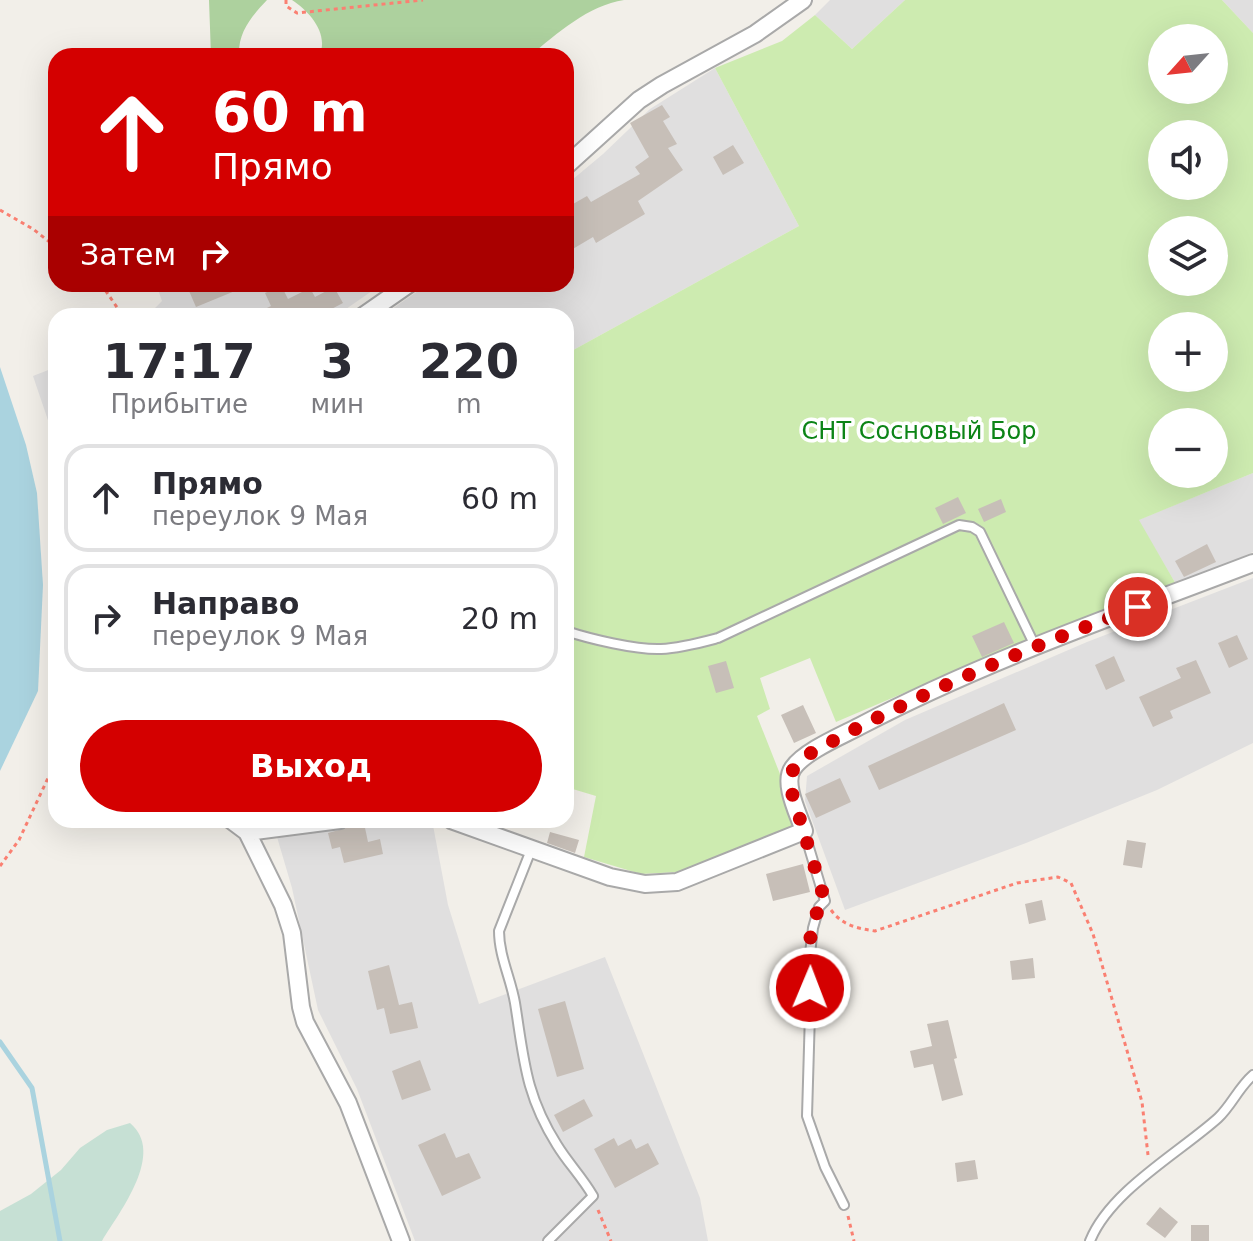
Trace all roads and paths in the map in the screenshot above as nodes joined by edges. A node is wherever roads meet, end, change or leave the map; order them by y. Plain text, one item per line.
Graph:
1 (286, 0) edge
2 (423, 0) edge
3 (803, 0) edge
4 (574, 159) edge
5 (0, 210) edge
6 (48, 241) edge
7 (398, 292) edge
8 (374, 308) edge
9 (1253, 563) edge
10 (574, 634) edge
11 (1035, 646) junction
12 (48, 778) edge
13 (248, 828) edge
14 (472, 828) edge
15 (804, 831) junction
16 (531, 850) junction
17 (0, 866) edge
18 (825, 901) junction
19 (1253, 1075) edge
20 (1150, 1171) junction
21 (593, 1196) junction
22 (844, 1205) joint
23 (401, 1241) edge
24 (548, 1241) edge
25 (611, 1241) edge
26 (854, 1241) edge
27 (1090, 1241) edge

1 - 2 path
3 - 4 street
5 - 6 path
7 - 8 street
9 - 11 street
10 - 11 lane
11 - 15 street
12 - 17 path
13 - 23 street
14 - 16 street
15 - 16 street
15 - 18 lane
16 - 21 lane
18 - 20 path
18 - 22 lane
19 - 20 lane
20 - 27 lane
21 - 24 lane
21 - 25 path
22 - 26 path

